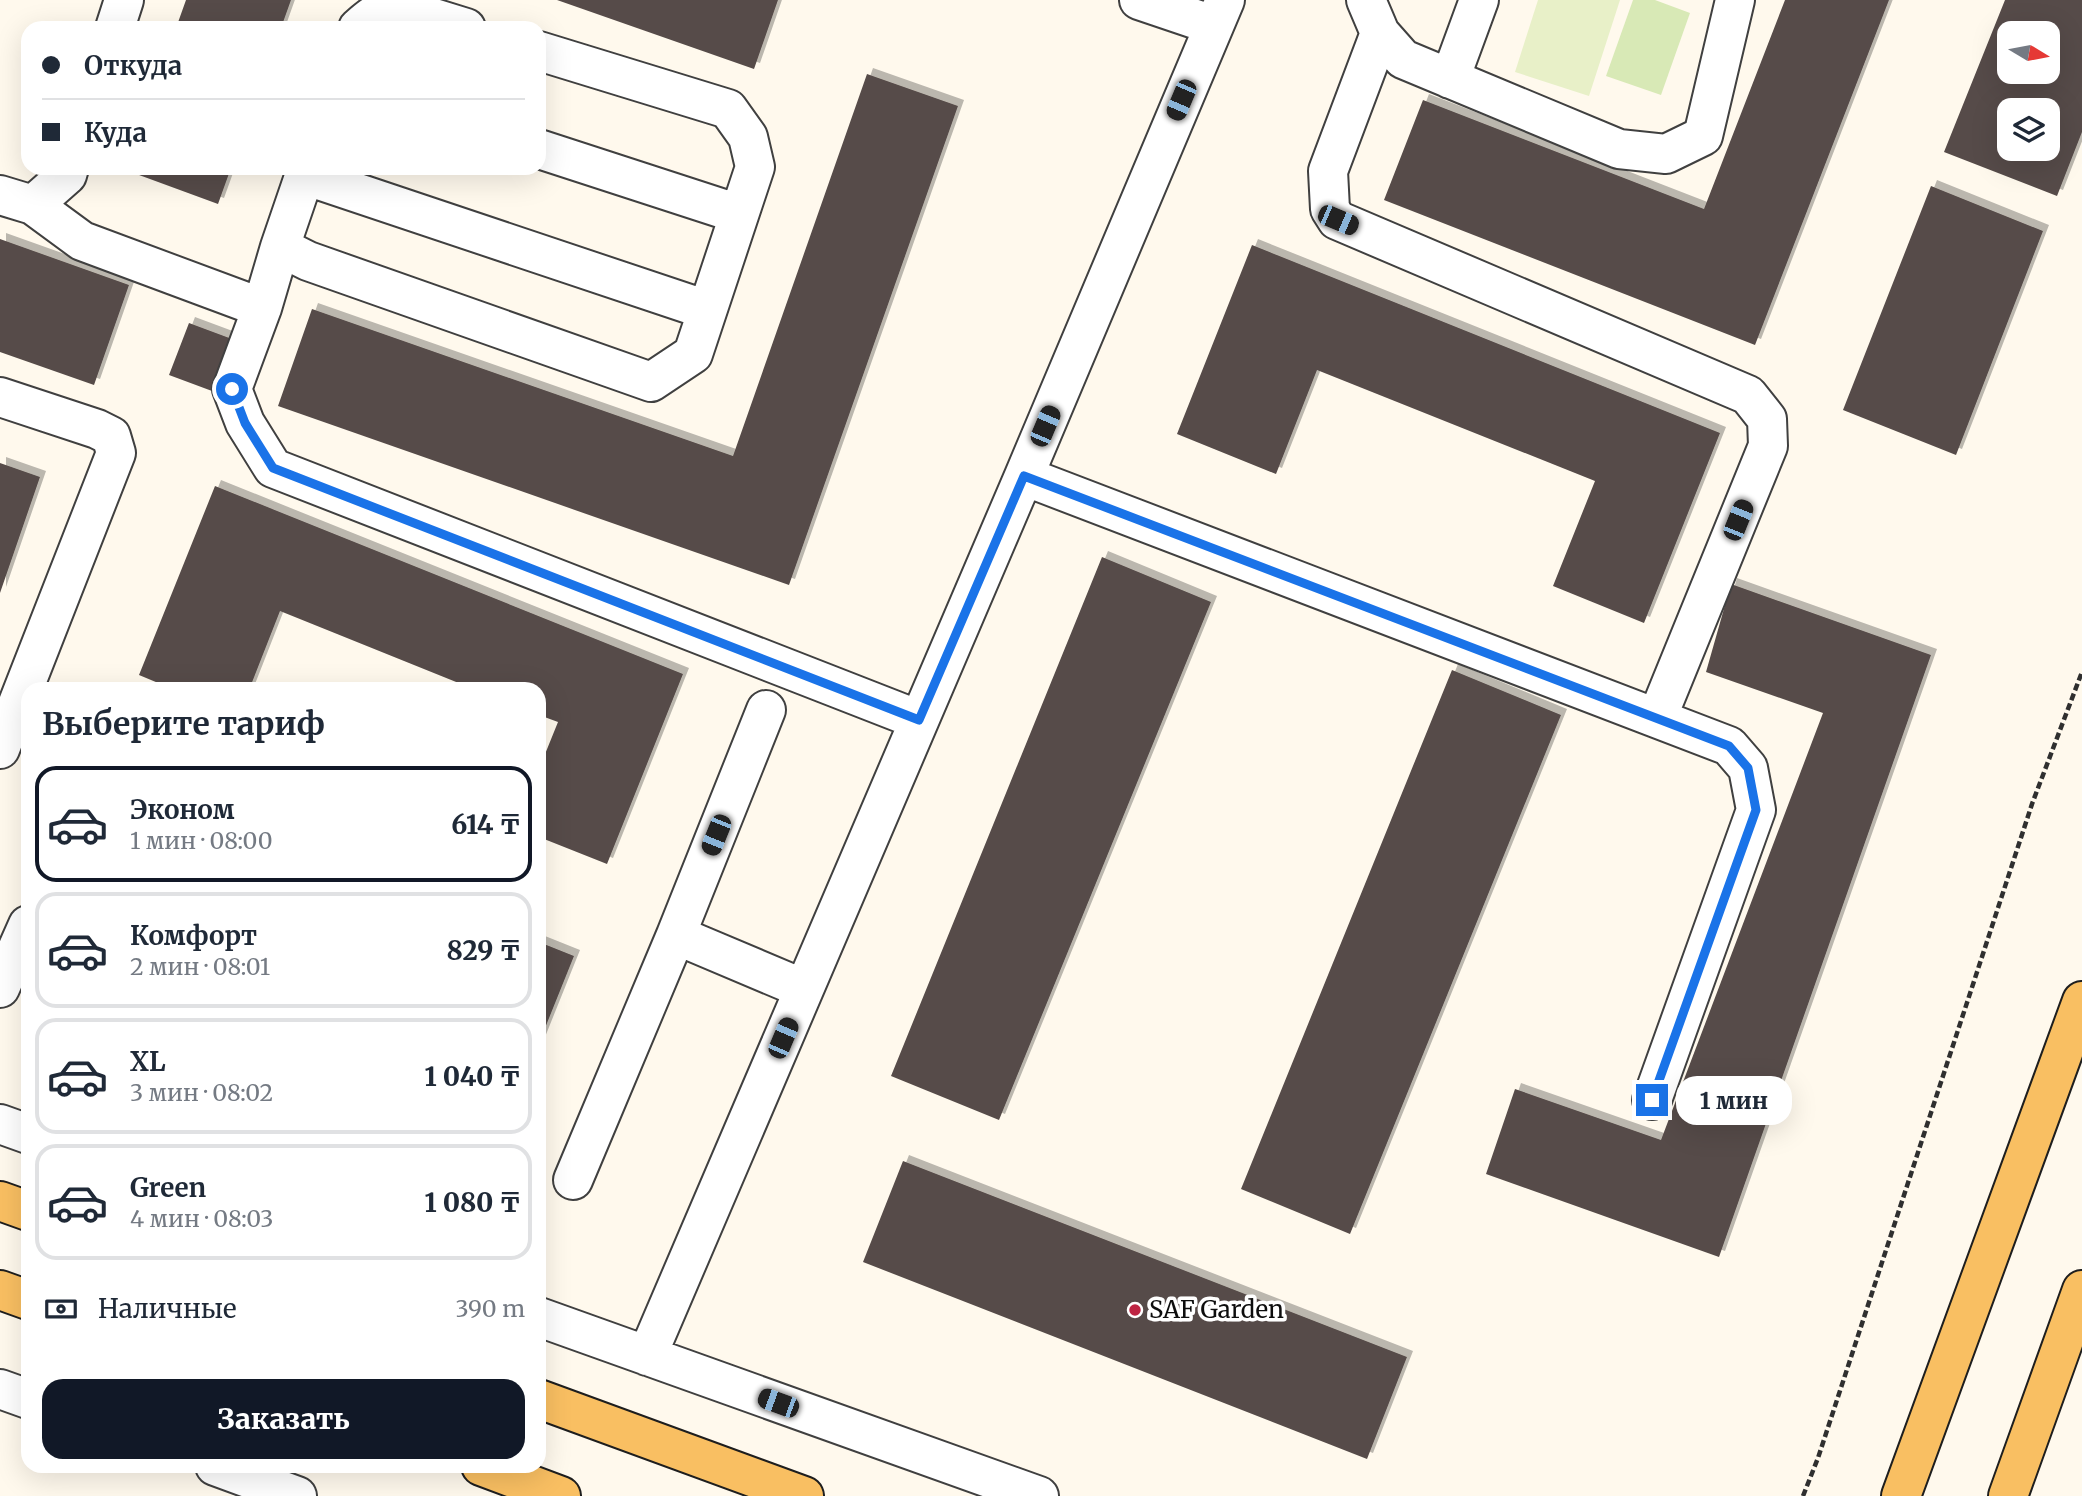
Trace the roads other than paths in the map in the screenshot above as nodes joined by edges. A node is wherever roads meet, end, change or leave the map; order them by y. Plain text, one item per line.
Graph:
1 (124, 0) edge
2 (1139, 0) edge
3 (1479, 0) edge
4 (1735, 0) edge
5 (1219, 13) edge
6 (1373, 17) edge
7 (117, 21) edge
8 (366, 21) edge
9 (443, 21) edge
10 (546, 53) edge
11 (1450, 79) junction
12 (546, 151) edge
13 (67, 175) edge
14 (305, 175) edge
15 (315, 175) edge
16 (17, 200) edge
17 (739, 214) junction
18 (280, 247) junction
19 (262, 307) junction
20 (707, 310) junction
21 (0, 397) edge
22 (1024, 476) junction
23 (26, 682) edge
24 (21, 695) edge
25 (766, 710) dead end
26 (1657, 718) junction
27 (919, 720) junction
28 (0, 749) edge
29 (676, 935) junction
30 (21, 941) edge
31 (0, 988) edge
32 (804, 989) junction
33 (2082, 1001) edge
34 (1652, 1100) dead end
35 (0, 1124) edge
36 (21, 1132) edge
37 (573, 1180) dead end
38 (0, 1201) edge
39 (21, 1208) edge
40 (0, 1290) edge
41 (2082, 1290) edge
42 (21, 1298) edge
43 (546, 1320) edge
44 (2068, 1354) edge
45 (647, 1356) junction
46 (0, 1389) edge
47 (21, 1396) edge
48 (546, 1402) edge
49 (234, 1473) edge
50 (500, 1473) edge
51 (297, 1496) edge
52 (561, 1496) edge
53 (804, 1496) edge
54 (1039, 1496) edge
55 (1901, 1496) edge
56 (2008, 1496) edge

1 - 7 street
2 - 5 street
3 - 11 street
4 - 11 street
5 - 22 street
6 - 11 street
6 - 26 street
8 - 9 street
10 - 17 street
12 - 17 street
13 - 16 street
14 - 18 street
15 - 20 street
16 - 19 street
17 - 20 street
18 - 19 street
18 - 20 street
19 - 27 street
21 - 23 street
22 - 26 street
22 - 27 street
24 - 28 street
25 - 29 street
26 - 34 street
27 - 32 street
29 - 32 street
29 - 37 street
30 - 31 street
32 - 45 street
33 - 55 main road
35 - 36 street
38 - 39 main road
40 - 42 main road
41 - 44 main road
43 - 45 street
44 - 56 main road
45 - 54 street
46 - 47 street
48 - 53 main road
49 - 51 street
50 - 52 main road

